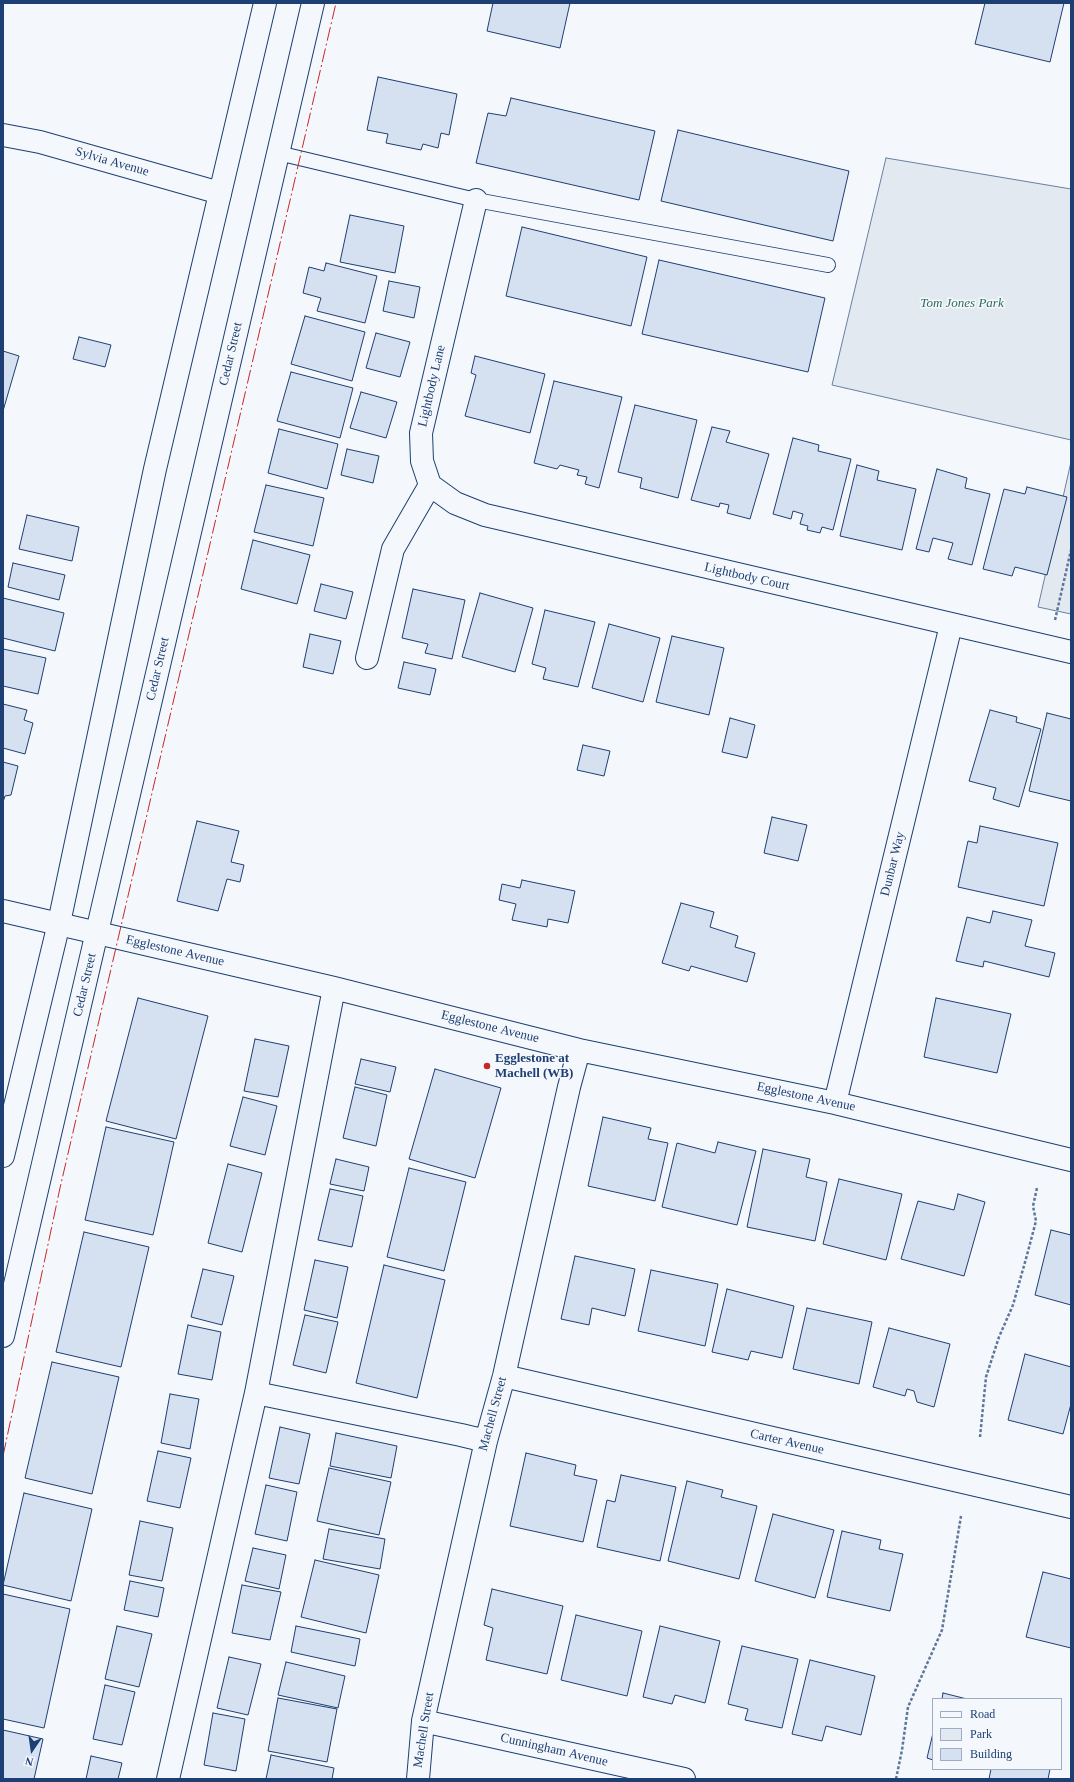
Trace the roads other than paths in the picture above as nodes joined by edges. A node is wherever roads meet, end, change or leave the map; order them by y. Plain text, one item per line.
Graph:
1 (265, 3) edge
2 (313, 3) edge
3 (3, 135) edge
4 (278, 153) junction
5 (220, 193) junction
6 (476, 200) junction
7 (828, 265) dead end
8 (430, 485) junction
9 (951, 625) junction
10 (1071, 652) edge
11 (367, 658) dead end
12 (3, 910) edge
13 (59, 923) junction
14 (97, 933) junction
15 (334, 988) junction
16 (579, 1050) junction
17 (835, 1103) junction
18 (3, 1156) edge
19 (1071, 1160) edge
20 (3, 1336) edge
21 (504, 1376) junction
22 (256, 1393) junction
23 (486, 1441) junction
24 (1071, 1508) edge
25 (423, 1720) junction
26 (168, 1779) edge
27 (418, 1779) edge
28 (684, 1779) edge

1 - 5 street
2 - 4 street, Cedar Street
3 - 5 street, Sylvia Avenue
4 - 6 lane
4 - 14 street, Cedar Street
5 - 13 street
6 - 7 lane
6 - 8 street, Lightbody Lane
8 - 9 street, Lightbody Court
8 - 11 street
9 - 10 street, Lightbody Court
9 - 17 street, Dunbar Way
12 - 13 street, Egglestone Avenue
13 - 14 street, Egglestone Avenue
13 - 18 street
14 - 15 street, Egglestone Avenue
14 - 20 street, Cedar Street
15 - 16 street, Egglestone Avenue
15 - 22 street
16 - 17 street, Egglestone Avenue
16 - 21 street, Machell Street
17 - 19 street, Egglestone Avenue
21 - 23 street, Machell Street
21 - 24 street, Carter Avenue
22 - 23 street
22 - 26 street
23 - 25 street, Machell Street
25 - 27 street, Machell Street
25 - 28 street, Cunningham Avenue

